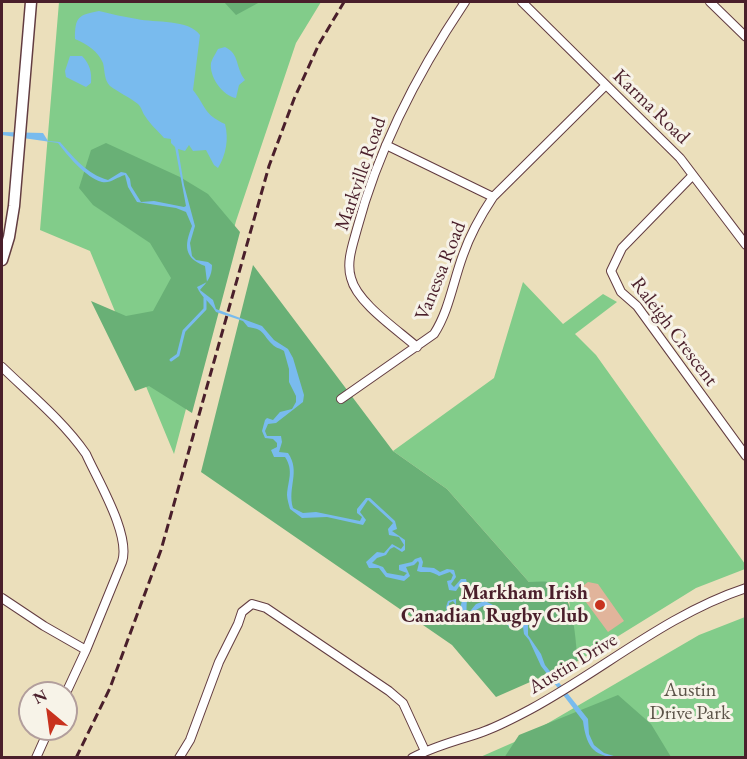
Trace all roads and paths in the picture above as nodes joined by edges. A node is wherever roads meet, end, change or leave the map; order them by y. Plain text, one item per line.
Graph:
1 (31, 2) edge
2 (465, 2) edge
3 (522, 2) edge
4 (710, 2) edge
5 (746, 37) edge
6 (605, 86) junction
7 (386, 145) junction
8 (693, 175) junction
9 (493, 197) junction
10 (746, 245) edge
11 (2, 260) edge
12 (417, 347) junction
13 (2, 367) edge
14 (341, 399) dead end
15 (746, 456) edge
16 (746, 588) edge
17 (2, 598) edge
18 (86, 650) junction
19 (72, 681) edge
20 (44, 741) edge
21 (425, 751) junction
22 (36, 758) edge
23 (180, 758) edge
24 (412, 758) edge

1 - 11 street
2 - 7 street, Markville Road
3 - 6 street, Karma Road
4 - 5 street
6 - 8 street, Karma Road
6 - 9 street, Vanessa Road
7 - 9 street
7 - 12 street, Markville Road
8 - 10 street, Karma Road
8 - 15 street, Raleigh Crescent
9 - 12 street, Vanessa Road
12 - 14 street, Vanessa Road
13 - 18 street
16 - 21 street, Austin Drive
17 - 18 street
18 - 19 street
20 - 22 street
21 - 23 street
21 - 24 street, Austin Drive

